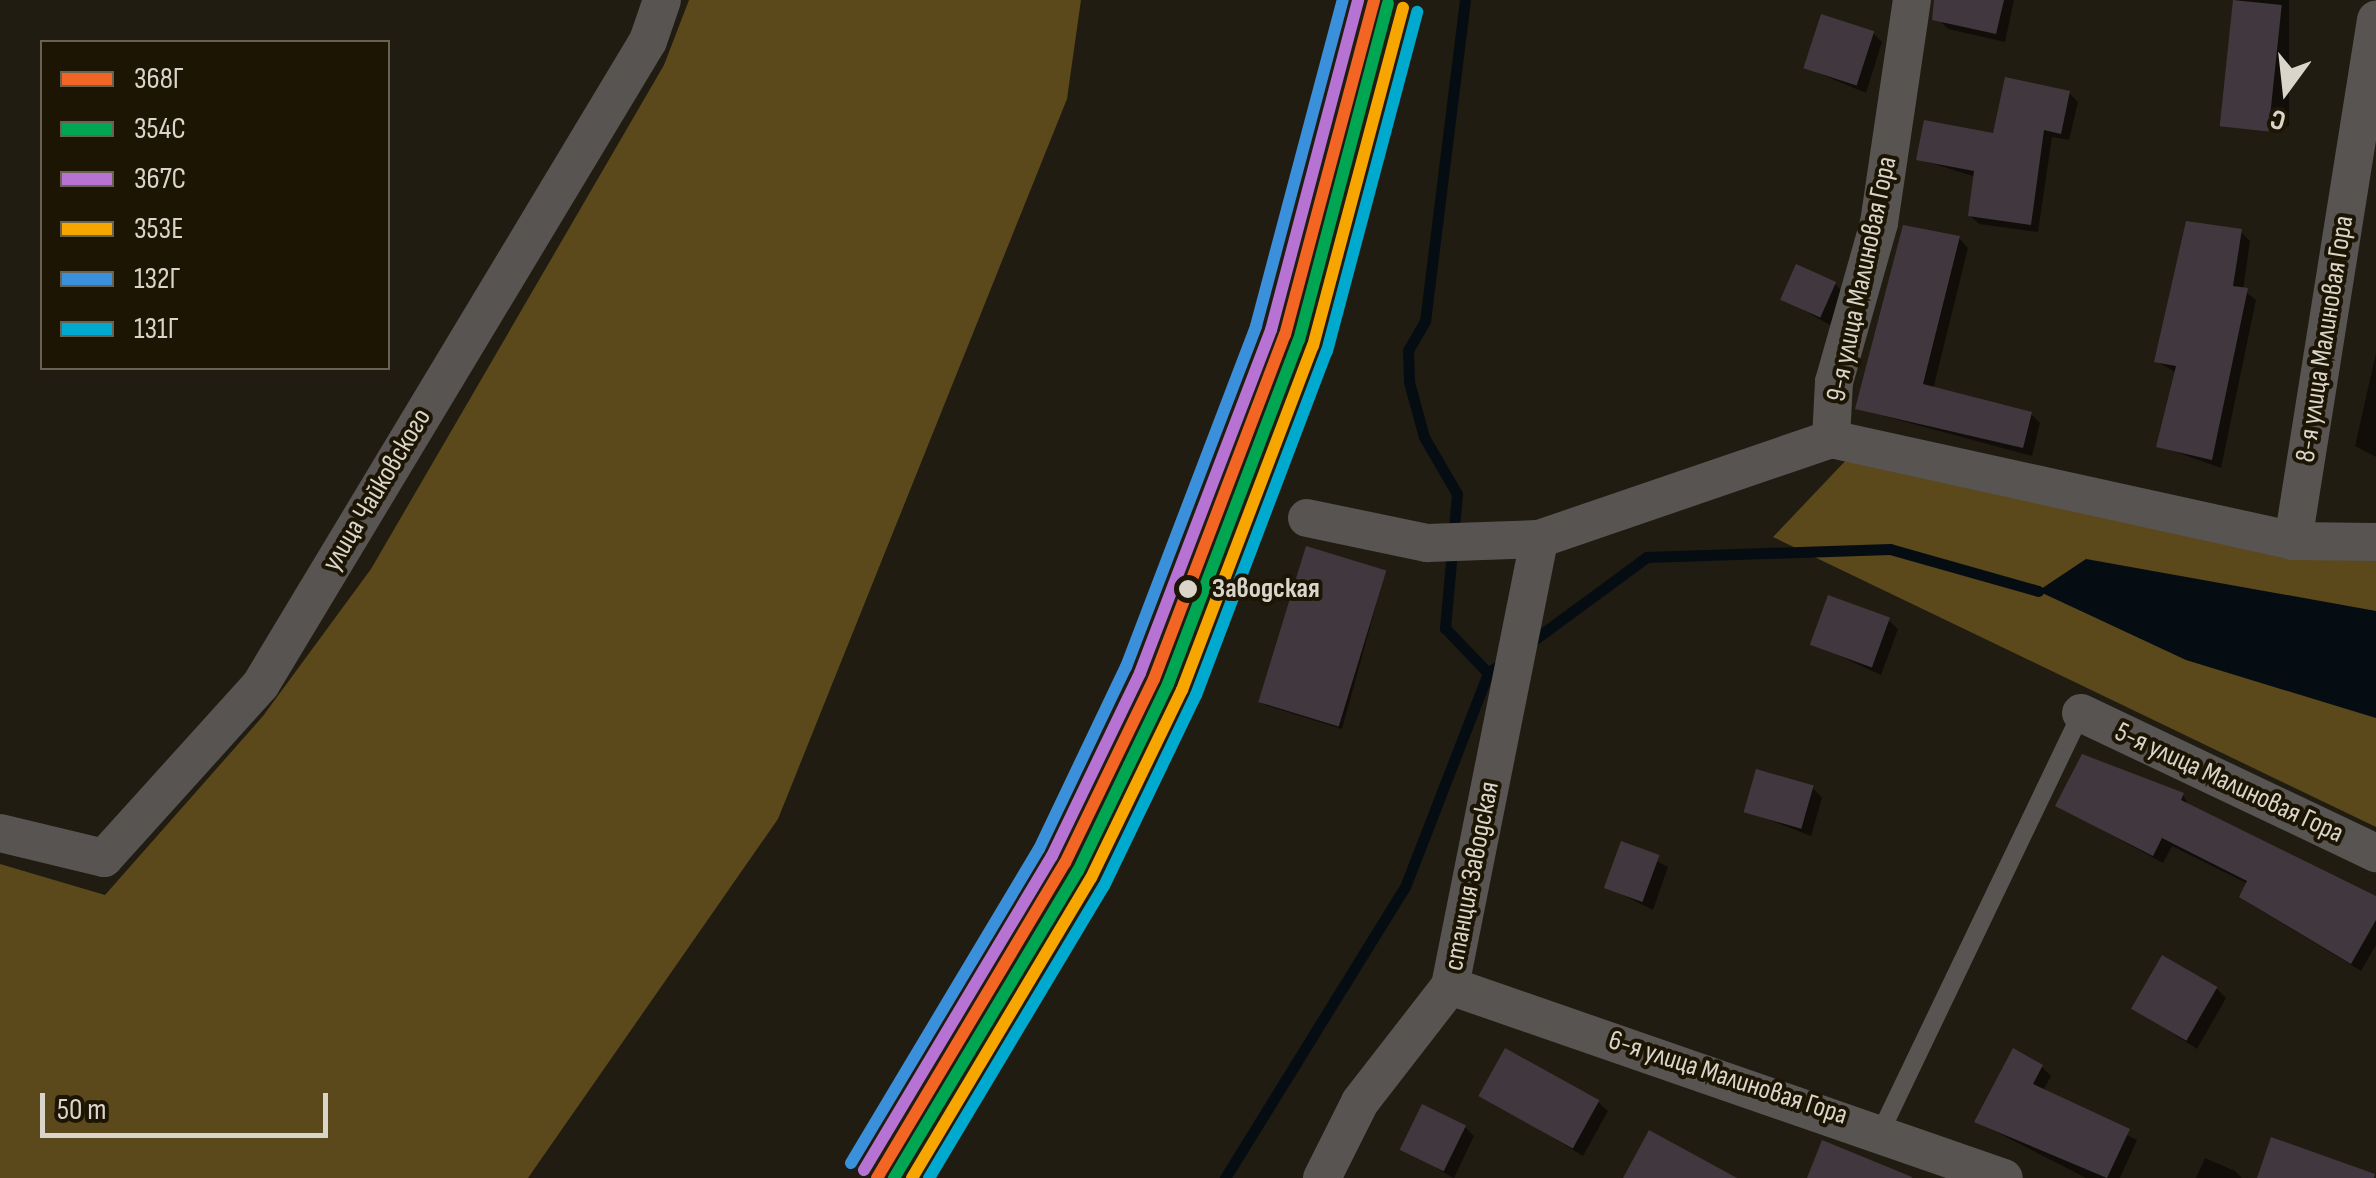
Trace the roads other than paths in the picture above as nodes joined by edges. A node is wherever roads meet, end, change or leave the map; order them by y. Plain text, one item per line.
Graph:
1 (662, 0) edge
2 (1912, 0) edge
3 (2376, 20) edge
4 (1831, 438) junction
5 (1307, 518) dead end
6 (1539, 539) junction
7 (2293, 540) junction
8 (2376, 542) edge
9 (2081, 714) joint
10 (0, 833) edge
11 (2376, 853) edge
12 (1450, 986) junction
13 (1882, 1129) junction
14 (1322, 1178) edge
15 (2004, 1178) edge

1 - 10 street, улица Чайковского
2 - 4 street, 9-я улица Малиновая Гора
3 - 7 street, 8-я улица Малиновая Гора
4 - 6 street
4 - 7 street
5 - 6 street
6 - 12 street, станция Заводская
7 - 8 street
9 - 11 street, 5-я улица Малиновая Гора
9 - 13 lane
12 - 13 street, 6-я улица Малиновая Гора
12 - 14 street, станция Заводская
13 - 15 street, 6-я улица Малиновая Гора

